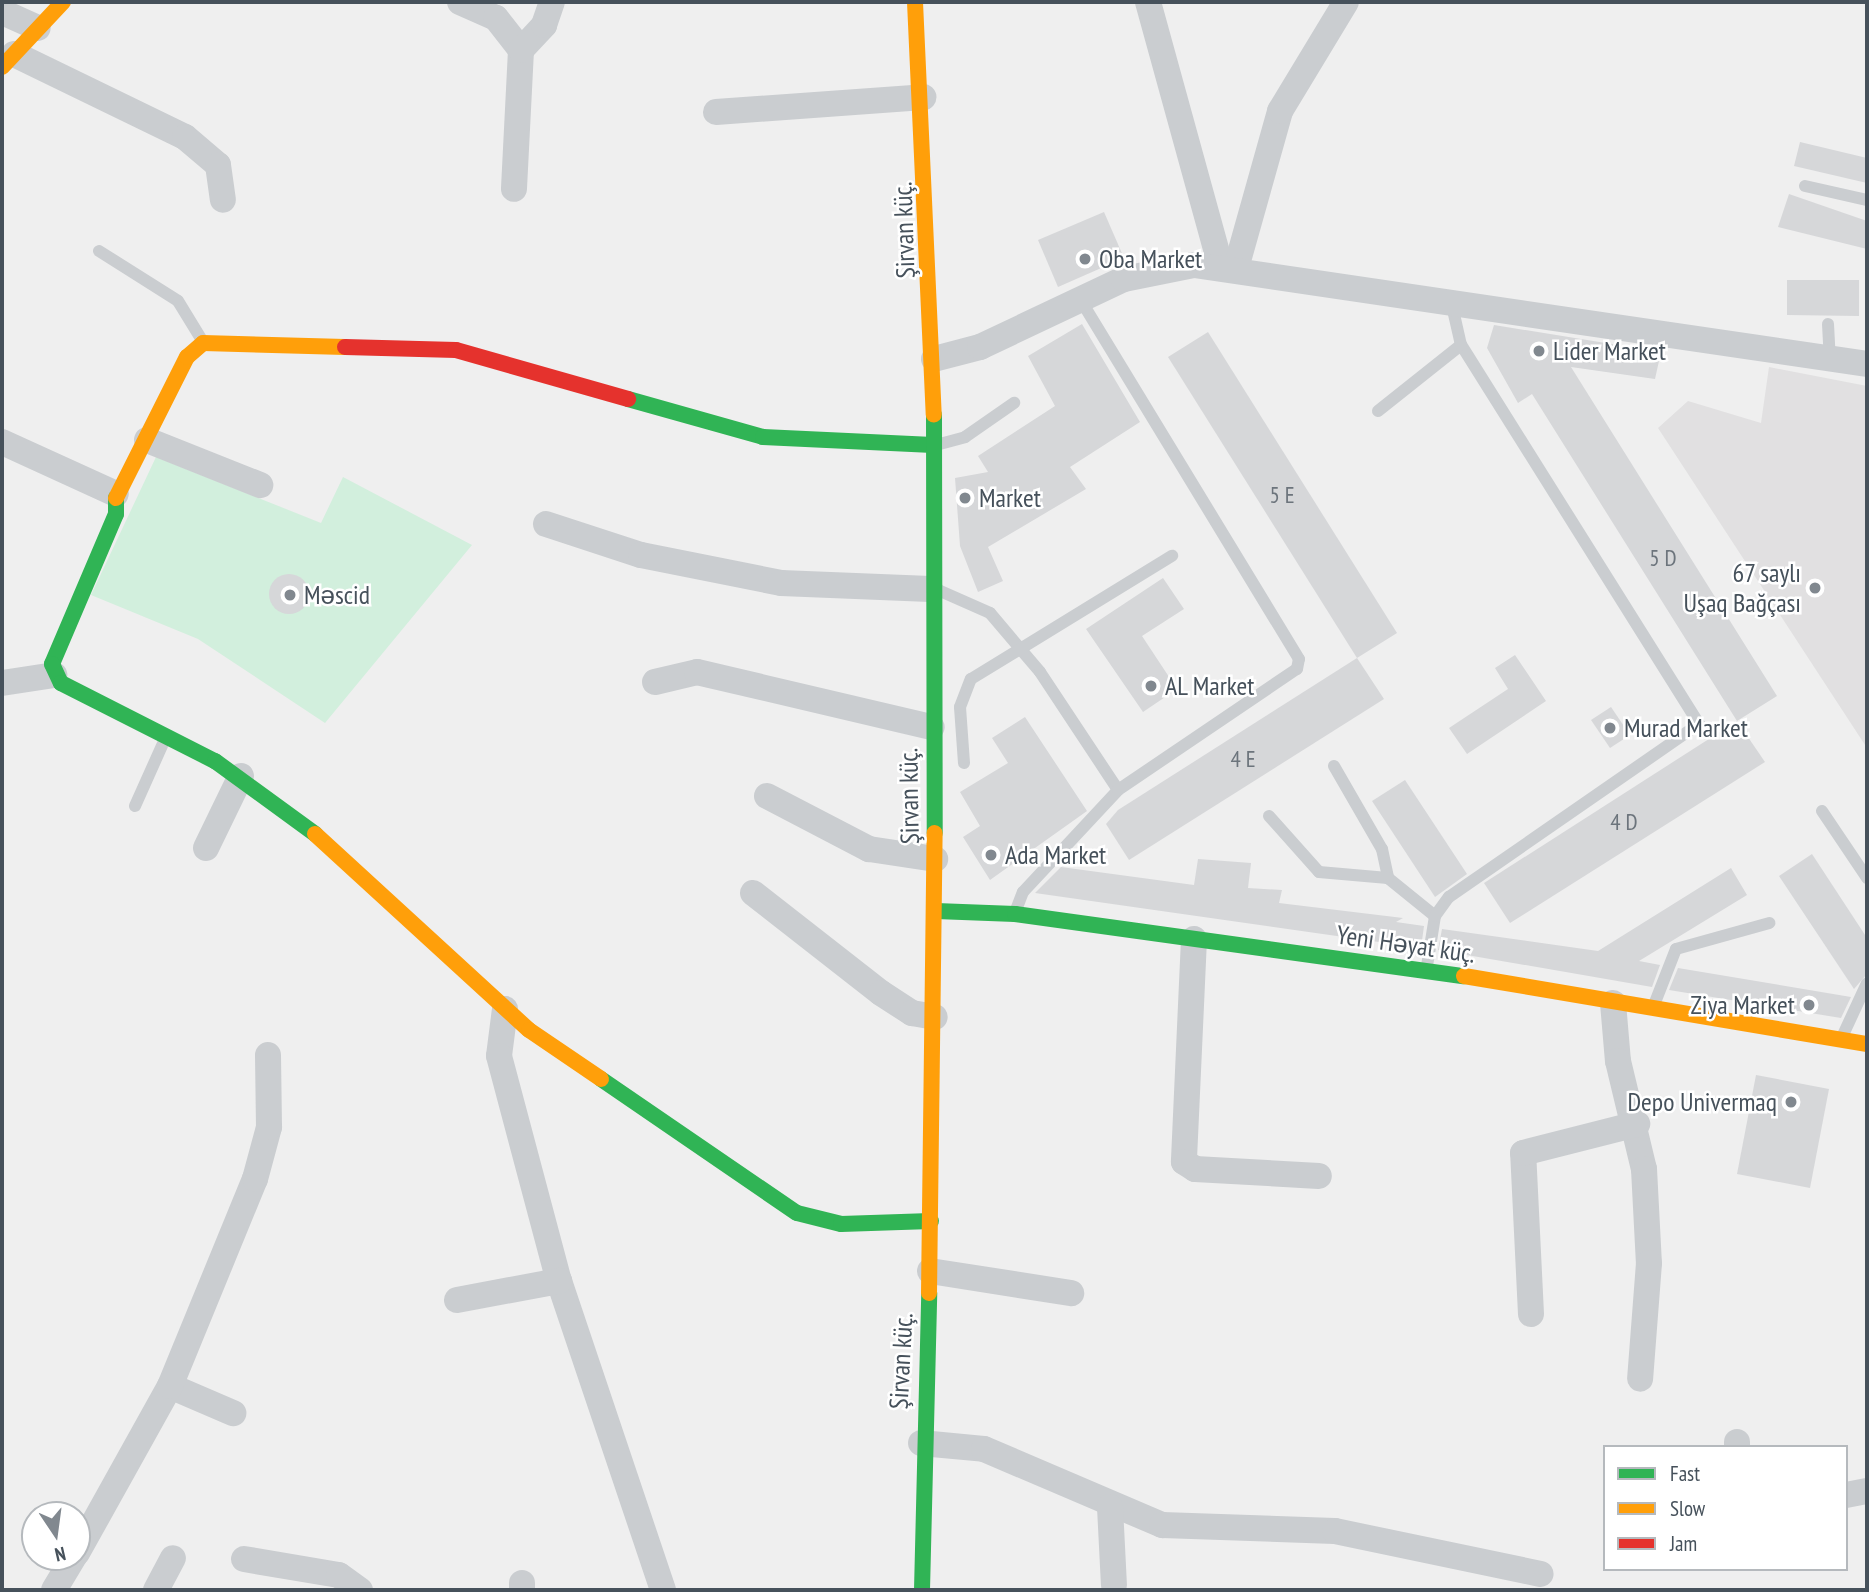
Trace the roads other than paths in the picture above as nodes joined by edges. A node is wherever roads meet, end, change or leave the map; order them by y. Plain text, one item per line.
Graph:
1 (63, 2) edge
2 (460, 2) edge
3 (552, 2) edge
4 (915, 2) edge
5 (1147, 2) edge
6 (1346, 2) edge
7 (2, 12) edge
8 (38, 28) junction
9 (521, 50) junction
10 (8, 60) edge
11 (923, 97) junction
12 (716, 112) dead end
13 (1805, 186) dead end
14 (514, 189) dead end
15 (223, 200) dead end
16 (1867, 200) edge
17 (99, 251) dead end
18 (1229, 268) junction
19 (1080, 298) junction
20 (1451, 300) junction
21 (1828, 324) dead end
22 (203, 343) junction
23 (1461, 345) junction
24 (934, 359) junction
25 (1830, 359) junction
26 (1867, 365) edge
27 (1014, 402) dead end
28 (1378, 411) dead end
29 (147, 440) junction
30 (2, 442) edge
31 (933, 446) junction
32 (260, 485) dead end
33 (116, 494) junction
34 (546, 524) dead end
35 (1172, 556) dead end
36 (930, 589) junction
37 (1022, 648) junction
38 (54, 675) junction
39 (655, 682) dead end
40 (4, 689) edge
41 (932, 727) junction
42 (167, 735) junction
43 (964, 763) dead end
44 (1334, 766) dead end
45 (241, 776) junction
46 (1118, 790) junction
47 (767, 796) dead end
48 (135, 806) dead end
49 (1822, 811) dead end
50 (1269, 816) dead end
51 (206, 848) dead end
52 (935, 859) junction
53 (1388, 878) junction
54 (1867, 878) edge
55 (753, 893) dead end
56 (936, 911) junction
57 (1015, 914) junction
58 (1435, 916) junction
59 (1769, 923) dead end
60 (1194, 939) junction
61 (1426, 970) junction
62 (1867, 983) edge
63 (1613, 1003) junction
64 (1653, 1008) junction
65 (505, 1009) junction
66 (935, 1017) junction
67 (1842, 1039) junction
68 (1867, 1044) edge
69 (268, 1055) dead end
70 (1637, 1124) junction
71 (1319, 1176) dead end
72 (931, 1221) junction
73 (930, 1271) junction
74 (559, 1281) junction
75 (1071, 1293) dead end
76 (457, 1300) dead end
77 (1531, 1314) dead end
78 (1640, 1379) dead end
79 (170, 1386) junction
80 (233, 1413) dead end
81 (921, 1443) junction
82 (1867, 1492) edge
83 (1848, 1495) edge
84 (1110, 1507) junction
85 (91, 1528) edge
86 (173, 1558) dead end
87 (244, 1559) dead end
88 (66, 1571) edge
89 (1541, 1574) dead end
90 (1114, 1585) dead end
91 (54, 1590) edge
92 (156, 1590) edge
93 (360, 1590) edge
94 (663, 1590) edge
95 (922, 1590) edge

1 - 8 street
2 - 9 street
3 - 9 street
4 - 11 street, Şirvan küç.
5 - 18 street
6 - 18 street
7 - 8 street
8 - 10 street
9 - 14 street
10 - 15 street
11 - 12 street
11 - 24 street, Şirvan küç.
13 - 16 lane
17 - 22 lane
18 - 19 street
18 - 20 street
19 - 24 street
19 - 46 lane
20 - 23 lane
20 - 25 street
21 - 25 lane
22 - 29 street
22 - 31 street
23 - 28 lane
23 - 58 lane
24 - 31 street, Şirvan küç.
25 - 26 street
27 - 31 lane
29 - 32 street
29 - 33 street
30 - 33 street
31 - 36 street, Şirvan küç.
33 - 38 street
34 - 36 street
35 - 37 lane
36 - 37 lane
36 - 41 street, Şirvan küç.
37 - 43 lane
37 - 46 lane
38 - 40 street
38 - 42 street
39 - 41 street
41 - 52 street, Şirvan küç.
42 - 45 street
42 - 48 lane
44 - 53 lane
45 - 51 street
45 - 65 street
46 - 57 lane
47 - 52 street
49 - 54 lane
50 - 53 lane
52 - 56 street, Şirvan küç.
53 - 58 lane
55 - 66 street
56 - 57 street, Yeni Həyat küç.
56 - 66 street, Şirvan küç.
57 - 60 street, Yeni Həyat küç.
58 - 61 lane
59 - 64 lane
60 - 61 street, Yeni Həyat küç.
60 - 71 street
61 - 63 street, Yeni Həyat küç.
62 - 67 lane
63 - 64 street, Yeni Həyat küç.
63 - 70 street
64 - 67 street, Yeni Həyat küç.
65 - 72 street
65 - 74 street
66 - 72 street, Şirvan küç.
67 - 68 street, Yeni Həyat küç.
69 - 79 street
70 - 77 street
70 - 78 street
72 - 73 street, Şirvan küç.
73 - 75 street
73 - 81 street, Şirvan küç.
74 - 76 street
74 - 94 street
79 - 80 street
79 - 85 street
81 - 84 street
81 - 95 street, Şirvan küç.
82 - 83 street
84 - 89 street
84 - 90 street
86 - 92 street
87 - 93 street
88 - 91 street

